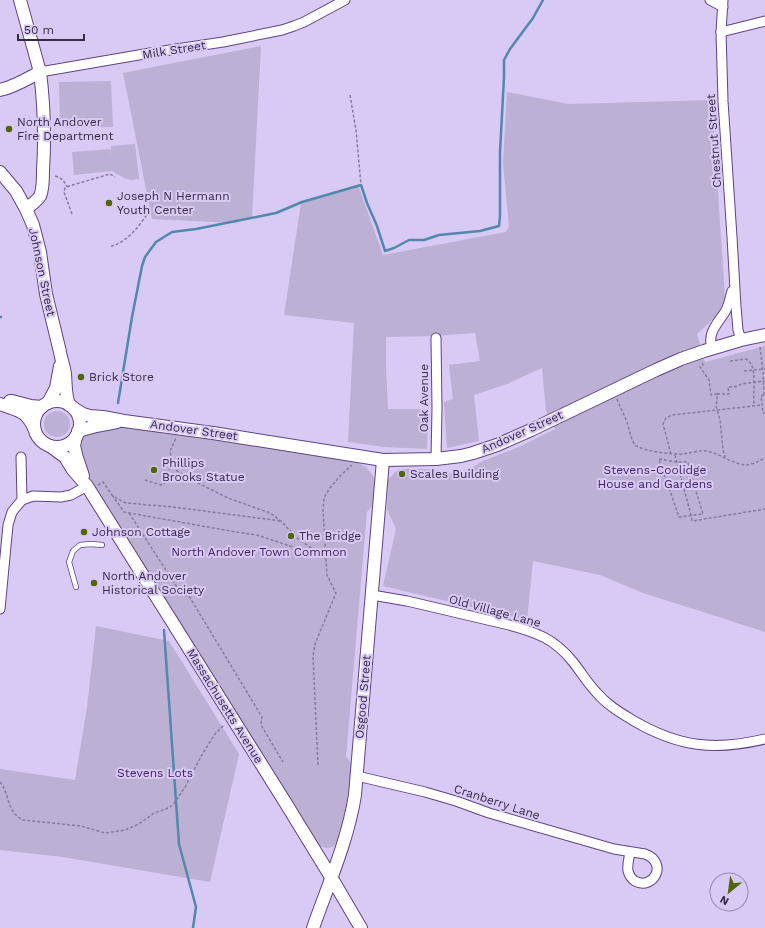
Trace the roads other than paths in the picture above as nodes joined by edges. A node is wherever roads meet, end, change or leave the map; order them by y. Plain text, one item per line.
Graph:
1 (20, 0) edge
2 (345, 0) edge
3 (710, 0) edge
4 (723, 3) edge
5 (765, 21) edge
6 (721, 32) junction
7 (40, 72) junction
8 (0, 90) edge
9 (0, 172) edge
10 (26, 208) junction
11 (735, 280) junction
12 (762, 336) edge
13 (436, 338) dead end
14 (742, 340) junction
15 (712, 349) junction
16 (61, 360) junction
17 (0, 403) edge
18 (45, 405) junction
19 (71, 407) junction
20 (124, 421) junction
21 (34, 428) junction
22 (77, 433) junction
23 (50, 446) junction
24 (20, 457) dead end
25 (436, 459) junction
26 (383, 460) junction
27 (89, 489) junction
28 (22, 500) junction
29 (102, 545) dead end
30 (76, 587) dead end
31 (372, 595) junction
32 (0, 609) edge
33 (765, 739) edge
34 (357, 776) junction
35 (630, 852) dead end
36 (331, 877) junction
37 (313, 928) edge
38 (360, 928) edge

1 - 7 main road
2 - 7 street, Milk Street
3 - 4 street
4 - 6 street, Chestnut Street
5 - 6 street
6 - 11 street, Chestnut Street
7 - 8 main road, Milk Street
7 - 10 main road
9 - 10 main road, Johnson Street
10 - 16 main road, Johnson Street
11 - 14 street, Chestnut Street
11 - 15 street, Chestnut Street
12 - 14 main road, Andover Street
13 - 25 street, Oak Avenue
14 - 15 main road, Andover Street
15 - 25 main road, Andover Street
16 - 18 main road, Johnson Street
16 - 19 main road, Johnson Street
17 - 18 main road
17 - 21 main road
18 - 19 main road
18 - 21 main road
19 - 20 main road, Andover Street
19 - 22 main road
20 - 22 main road, Andover Street
20 - 26 main road, Andover Street
21 - 23 main road
22 - 23 main road
22 - 27 main road, Massachusetts Avenue
23 - 27 main road, Massachusetts Avenue
24 - 28 street
25 - 26 main road, Andover Street
26 - 31 main road, Osgood Street
27 - 28 street
27 - 36 main road, Massachusetts Avenue
28 - 32 street
29 - 30 lane
31 - 33 street, Old Village Lane
31 - 34 main road, Osgood Street
34 - 35 street, Cranberry Lane
34 - 36 main road, Osgood Street
36 - 37 main road, Osgood Street
36 - 38 main road, Massachusetts Avenue

